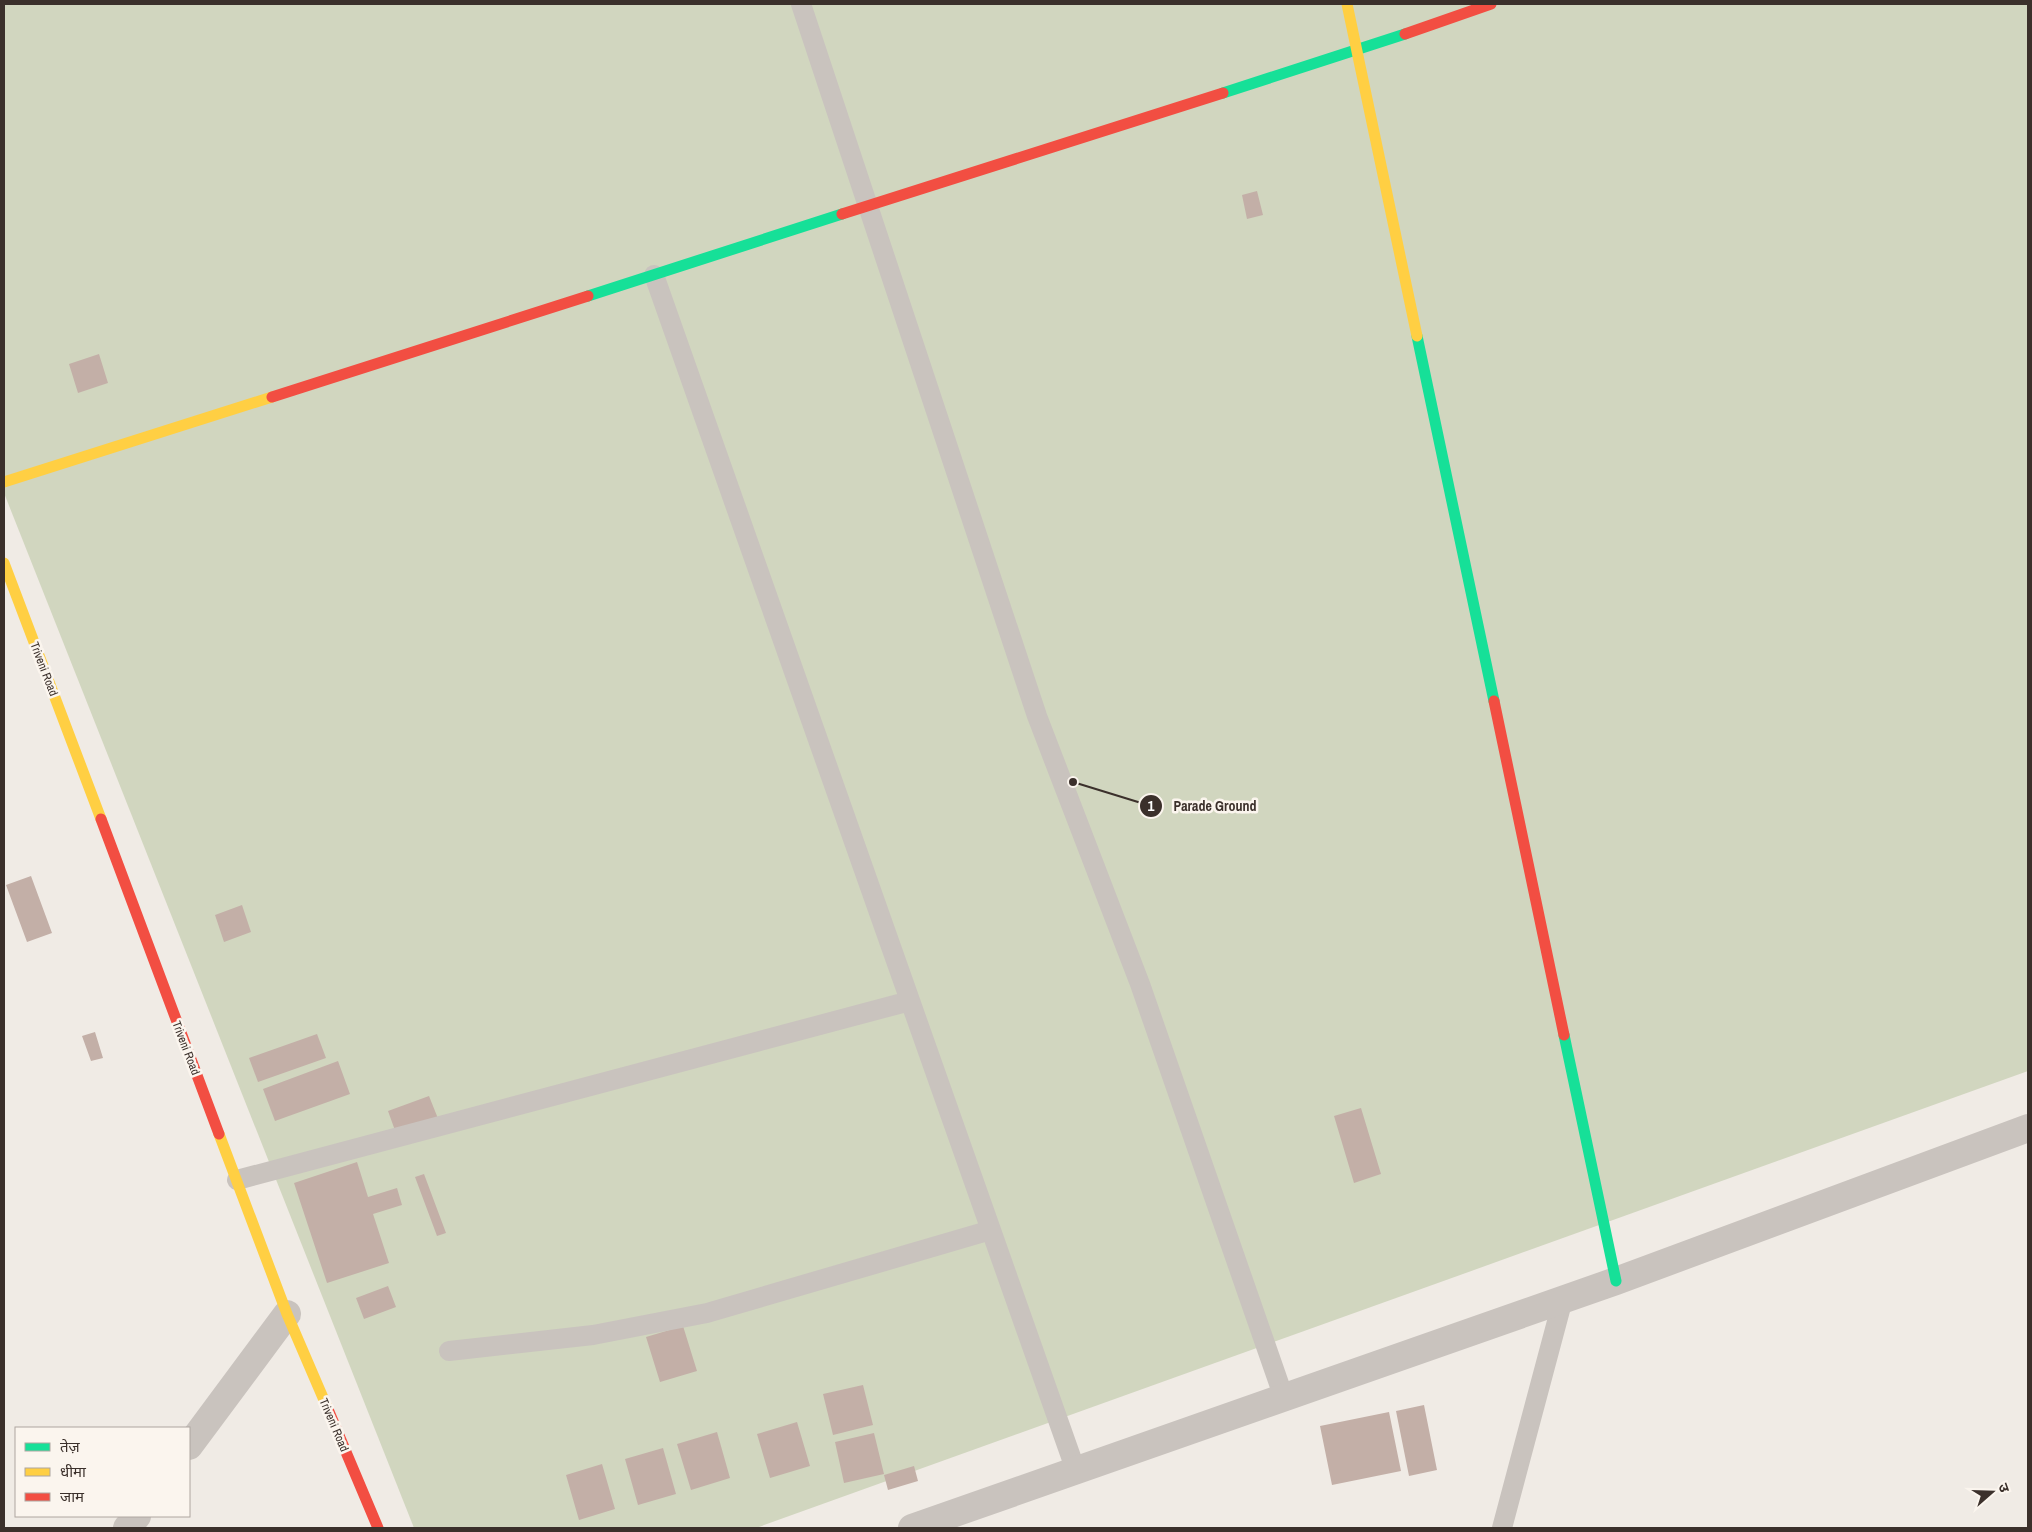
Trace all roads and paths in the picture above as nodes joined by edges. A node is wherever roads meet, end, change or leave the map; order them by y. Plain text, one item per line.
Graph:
1 (801, 4) edge
2 (1347, 4) edge
3 (1491, 4) edge
4 (1357, 50) junction
5 (867, 207) junction
6 (654, 275) junction
7 (4, 482) edge
8 (4, 563) edge
9 (910, 1001) junction
10 (2028, 1128) edge
11 (237, 1180) junction
12 (991, 1230) junction
13 (1616, 1281) junction
14 (1563, 1300) junction
15 (287, 1314) junction
16 (449, 1351) dead end
17 (1284, 1398) junction
18 (190, 1445) edge
19 (1076, 1471) junction
20 (136, 1517) edge
21 (127, 1528) edge
22 (378, 1528) edge
23 (912, 1528) edge
24 (1502, 1528) edge

1 - 5 lane
2 - 4 street
3 - 4 street
4 - 5 street
4 - 13 street
5 - 6 street
5 - 17 lane
6 - 7 street
6 - 9 lane
8 - 11 street, Triveni Road
9 - 11 lane
9 - 12 lane
10 - 13 street
11 - 15 street, Triveni Road
12 - 16 lane
12 - 19 lane
13 - 14 street
14 - 17 street
14 - 24 lane
15 - 18 street
15 - 22 street, Triveni Road
17 - 19 street
19 - 23 street
20 - 21 street

